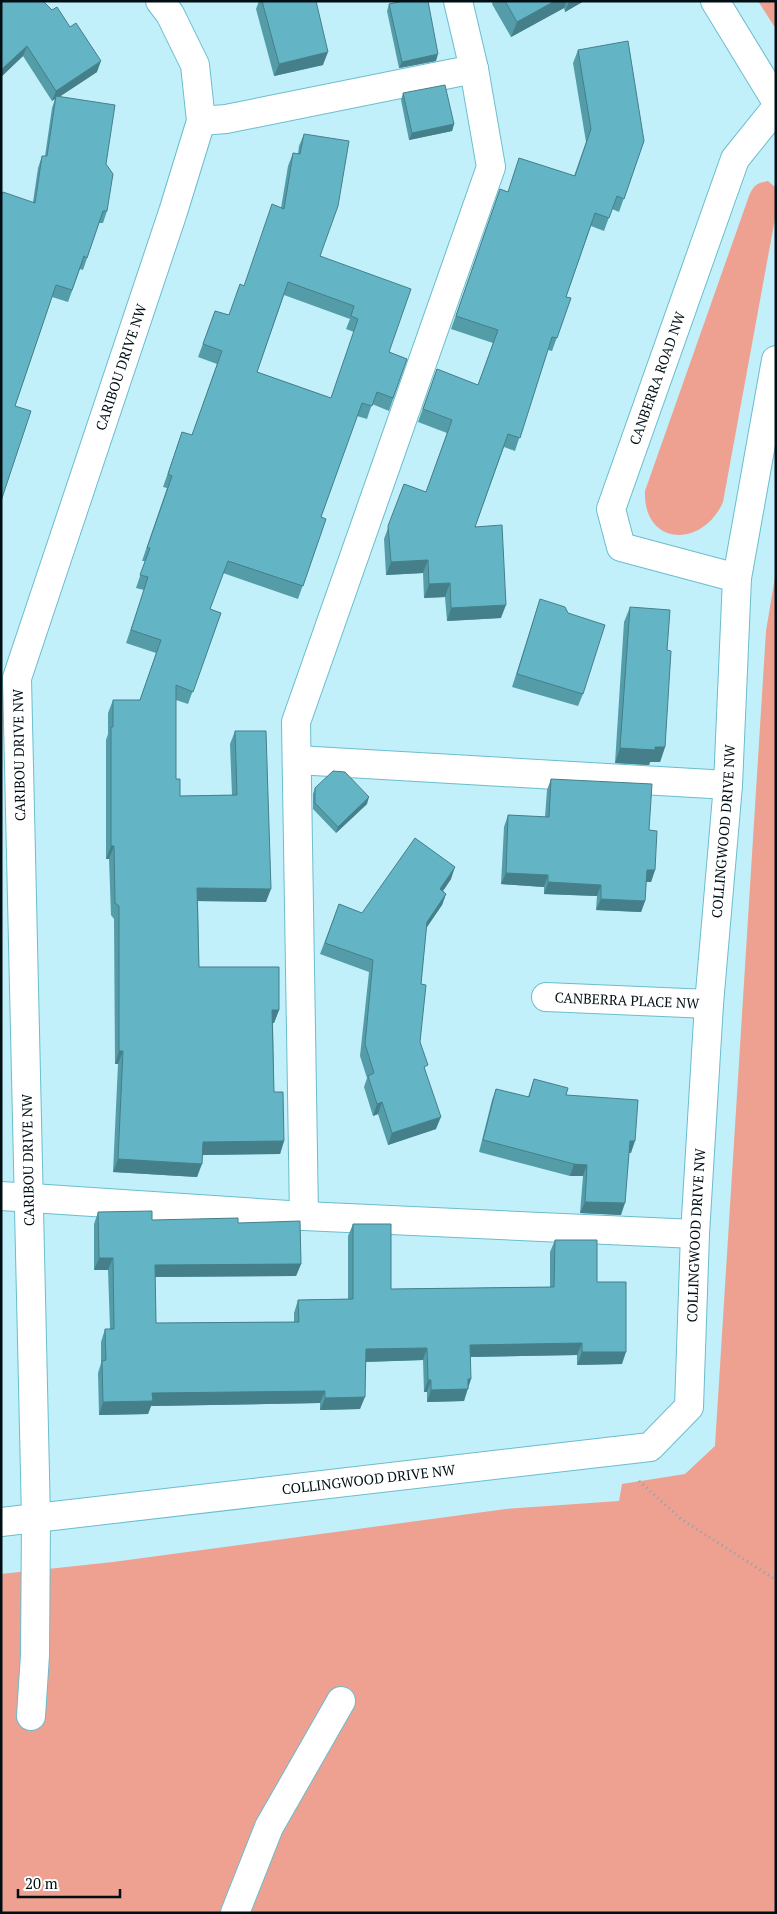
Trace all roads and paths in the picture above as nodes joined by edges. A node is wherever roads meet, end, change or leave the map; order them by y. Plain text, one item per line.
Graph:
1 (160, 1) edge
2 (458, 1) edge
3 (715, 1) edge
4 (474, 69) junction
5 (776, 101) edge
6 (776, 108) edge
7 (201, 121) junction
8 (776, 360) edge
9 (737, 578) junction
10 (298, 760) junction
11 (728, 785) junction
12 (546, 997) dead end
13 (709, 1004) junction
14 (1, 1196) edge
15 (29, 1197) junction
16 (304, 1216) junction
17 (695, 1234) junction
18 (607, 1452) junction
19 (36, 1518) junction
20 (1, 1522) edge
21 (776, 1580) edge
22 (341, 1701) dead end
23 (32, 1716) dead end
24 (235, 1913) edge

1 - 7 street, CARIBOU DRIVE NW
2 - 4 street
3 - 5 street
4 - 7 street
4 - 10 street
6 - 9 street, CANBERRA ROAD NW
7 - 15 street, CARIBOU DRIVE NW
8 - 9 street, COLLINGWOOD DRIVE NW
9 - 11 street, COLLINGWOOD DRIVE NW
10 - 11 street
10 - 16 street
11 - 13 street, COLLINGWOOD DRIVE NW
12 - 13 street, CANBERRA PLACE NW
13 - 17 street, COLLINGWOOD DRIVE NW
14 - 15 street
15 - 16 street
15 - 19 street, CARIBOU DRIVE NW
16 - 17 street
17 - 18 street, COLLINGWOOD DRIVE NW
18 - 19 street, COLLINGWOOD DRIVE NW
18 - 21 path
19 - 20 street, COLLINGWOOD DRIVE NW
19 - 23 street, CARIBOU DRIVE NW
22 - 24 street

